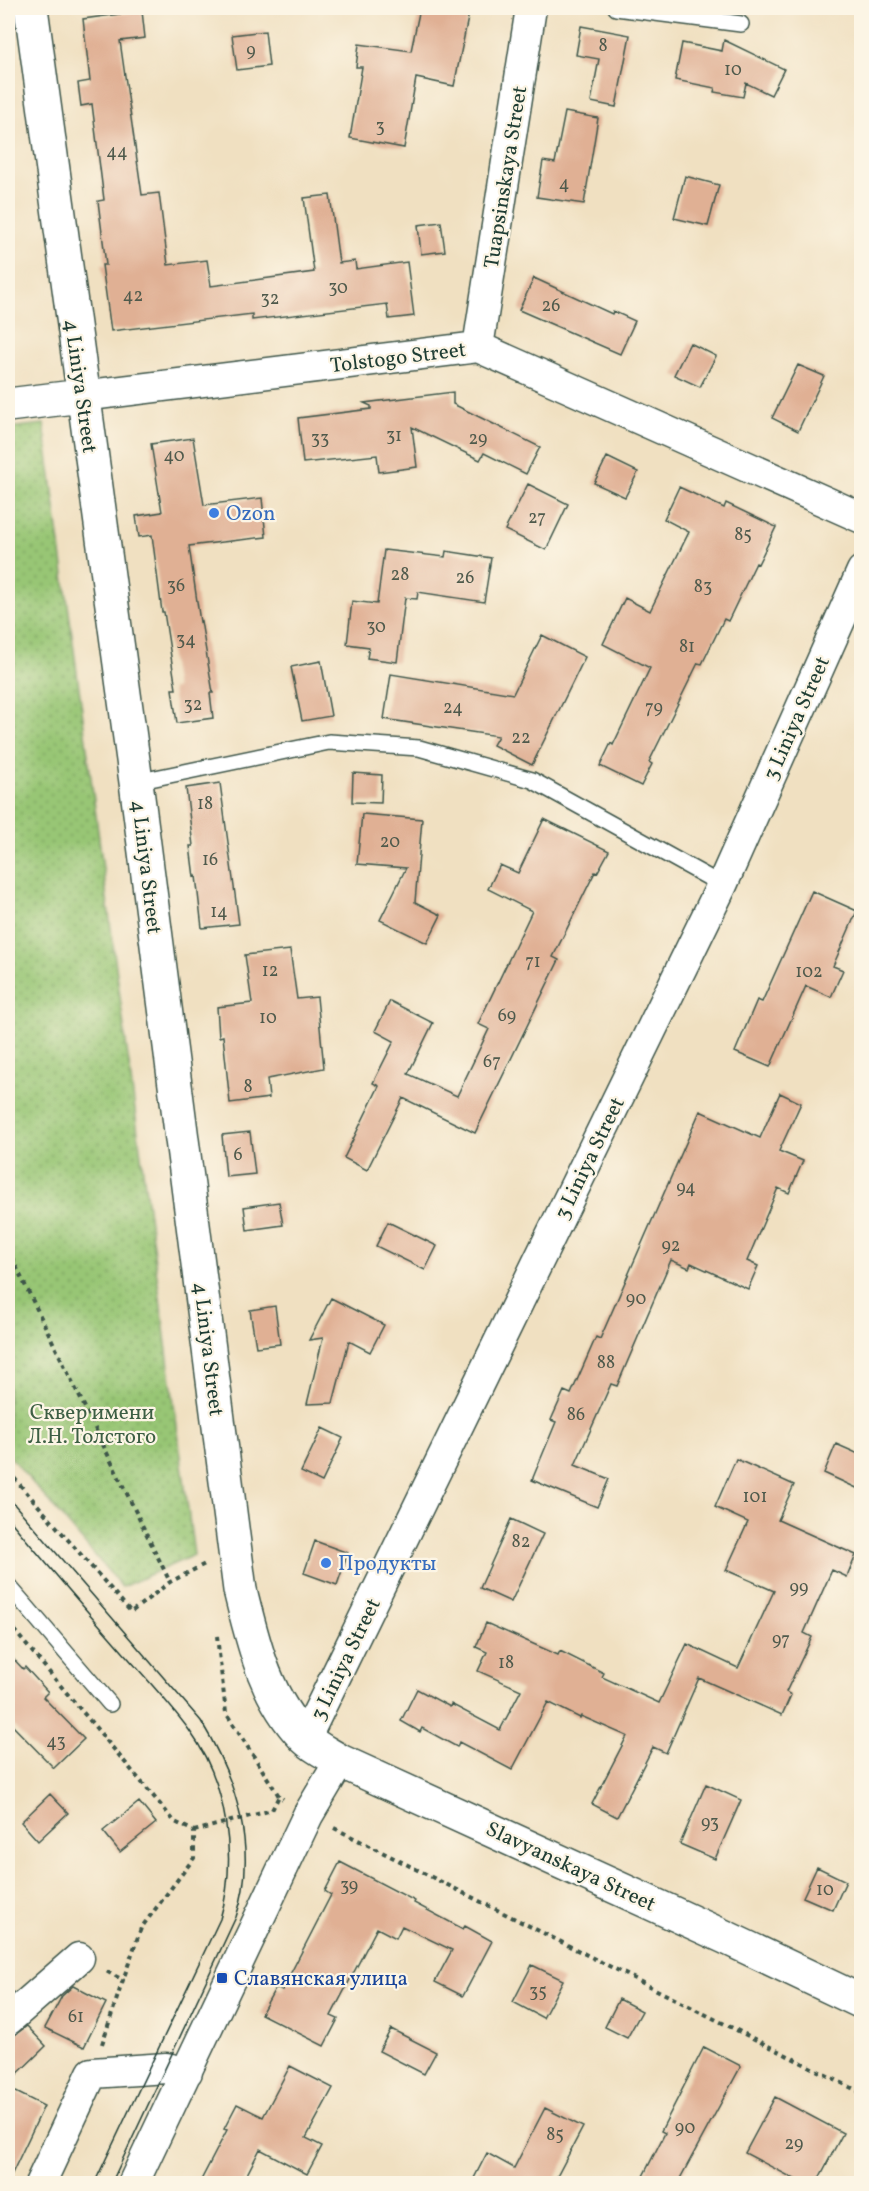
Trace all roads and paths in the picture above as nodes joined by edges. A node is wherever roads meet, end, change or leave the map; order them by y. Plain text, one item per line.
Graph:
1 (31, 8) edge
2 (531, 8) edge
3 (616, 8) edge
4 (741, 24) dead end
5 (478, 346) junction
6 (82, 396) junction
7 (8, 405) edge
8 (861, 518) edge
9 (861, 571) edge
10 (136, 782) junction
11 (722, 885) junction
12 (8, 1250) edge
13 (8, 1471) edge
14 (209, 1572) dead end
15 (170, 1582) junction
16 (8, 1585) edge
17 (8, 1623) edge
18 (217, 1635) dead end
19 (110, 1704) dead end
20 (297, 1729) junction
21 (340, 1761) junction
22 (279, 1797) junction
23 (308, 1815) junction
24 (194, 1831) junction
25 (79, 1958) joint
26 (123, 1980) junction
27 (861, 2002) edge
28 (8, 2020) edge
29 (187, 2072) junction
30 (92, 2073) junction
31 (861, 2093) edge
32 (40, 2184) edge
33 (133, 2184) edge

1 - 6 street, 4 Liniya Street
2 - 5 street, Tuapsinskaya Street
3 - 4 lane
5 - 6 street, Tolstogo Street
5 - 8 street, Tolstogo Street
6 - 7 street, Tolstogo Street
6 - 10 street, 4 Liniya Street
9 - 11 street, 3 Liniya Street
10 - 11 lane
10 - 20 street, 4 Liniya Street
11 - 20 street, 3 Liniya Street
12 - 15 path
13 - 15 path
14 - 15 path
16 - 19 lane
17 - 24 path
18 - 22 path
20 - 21 street, Slavyanskaya Street
21 - 23 street
21 - 27 street, Slavyanskaya Street
22 - 23 path
22 - 24 path
23 - 29 street
23 - 31 path
24 - 26 path
25 - 26 path
25 - 28 street
26 - 30 path
29 - 30 street
29 - 33 street
30 - 32 street

